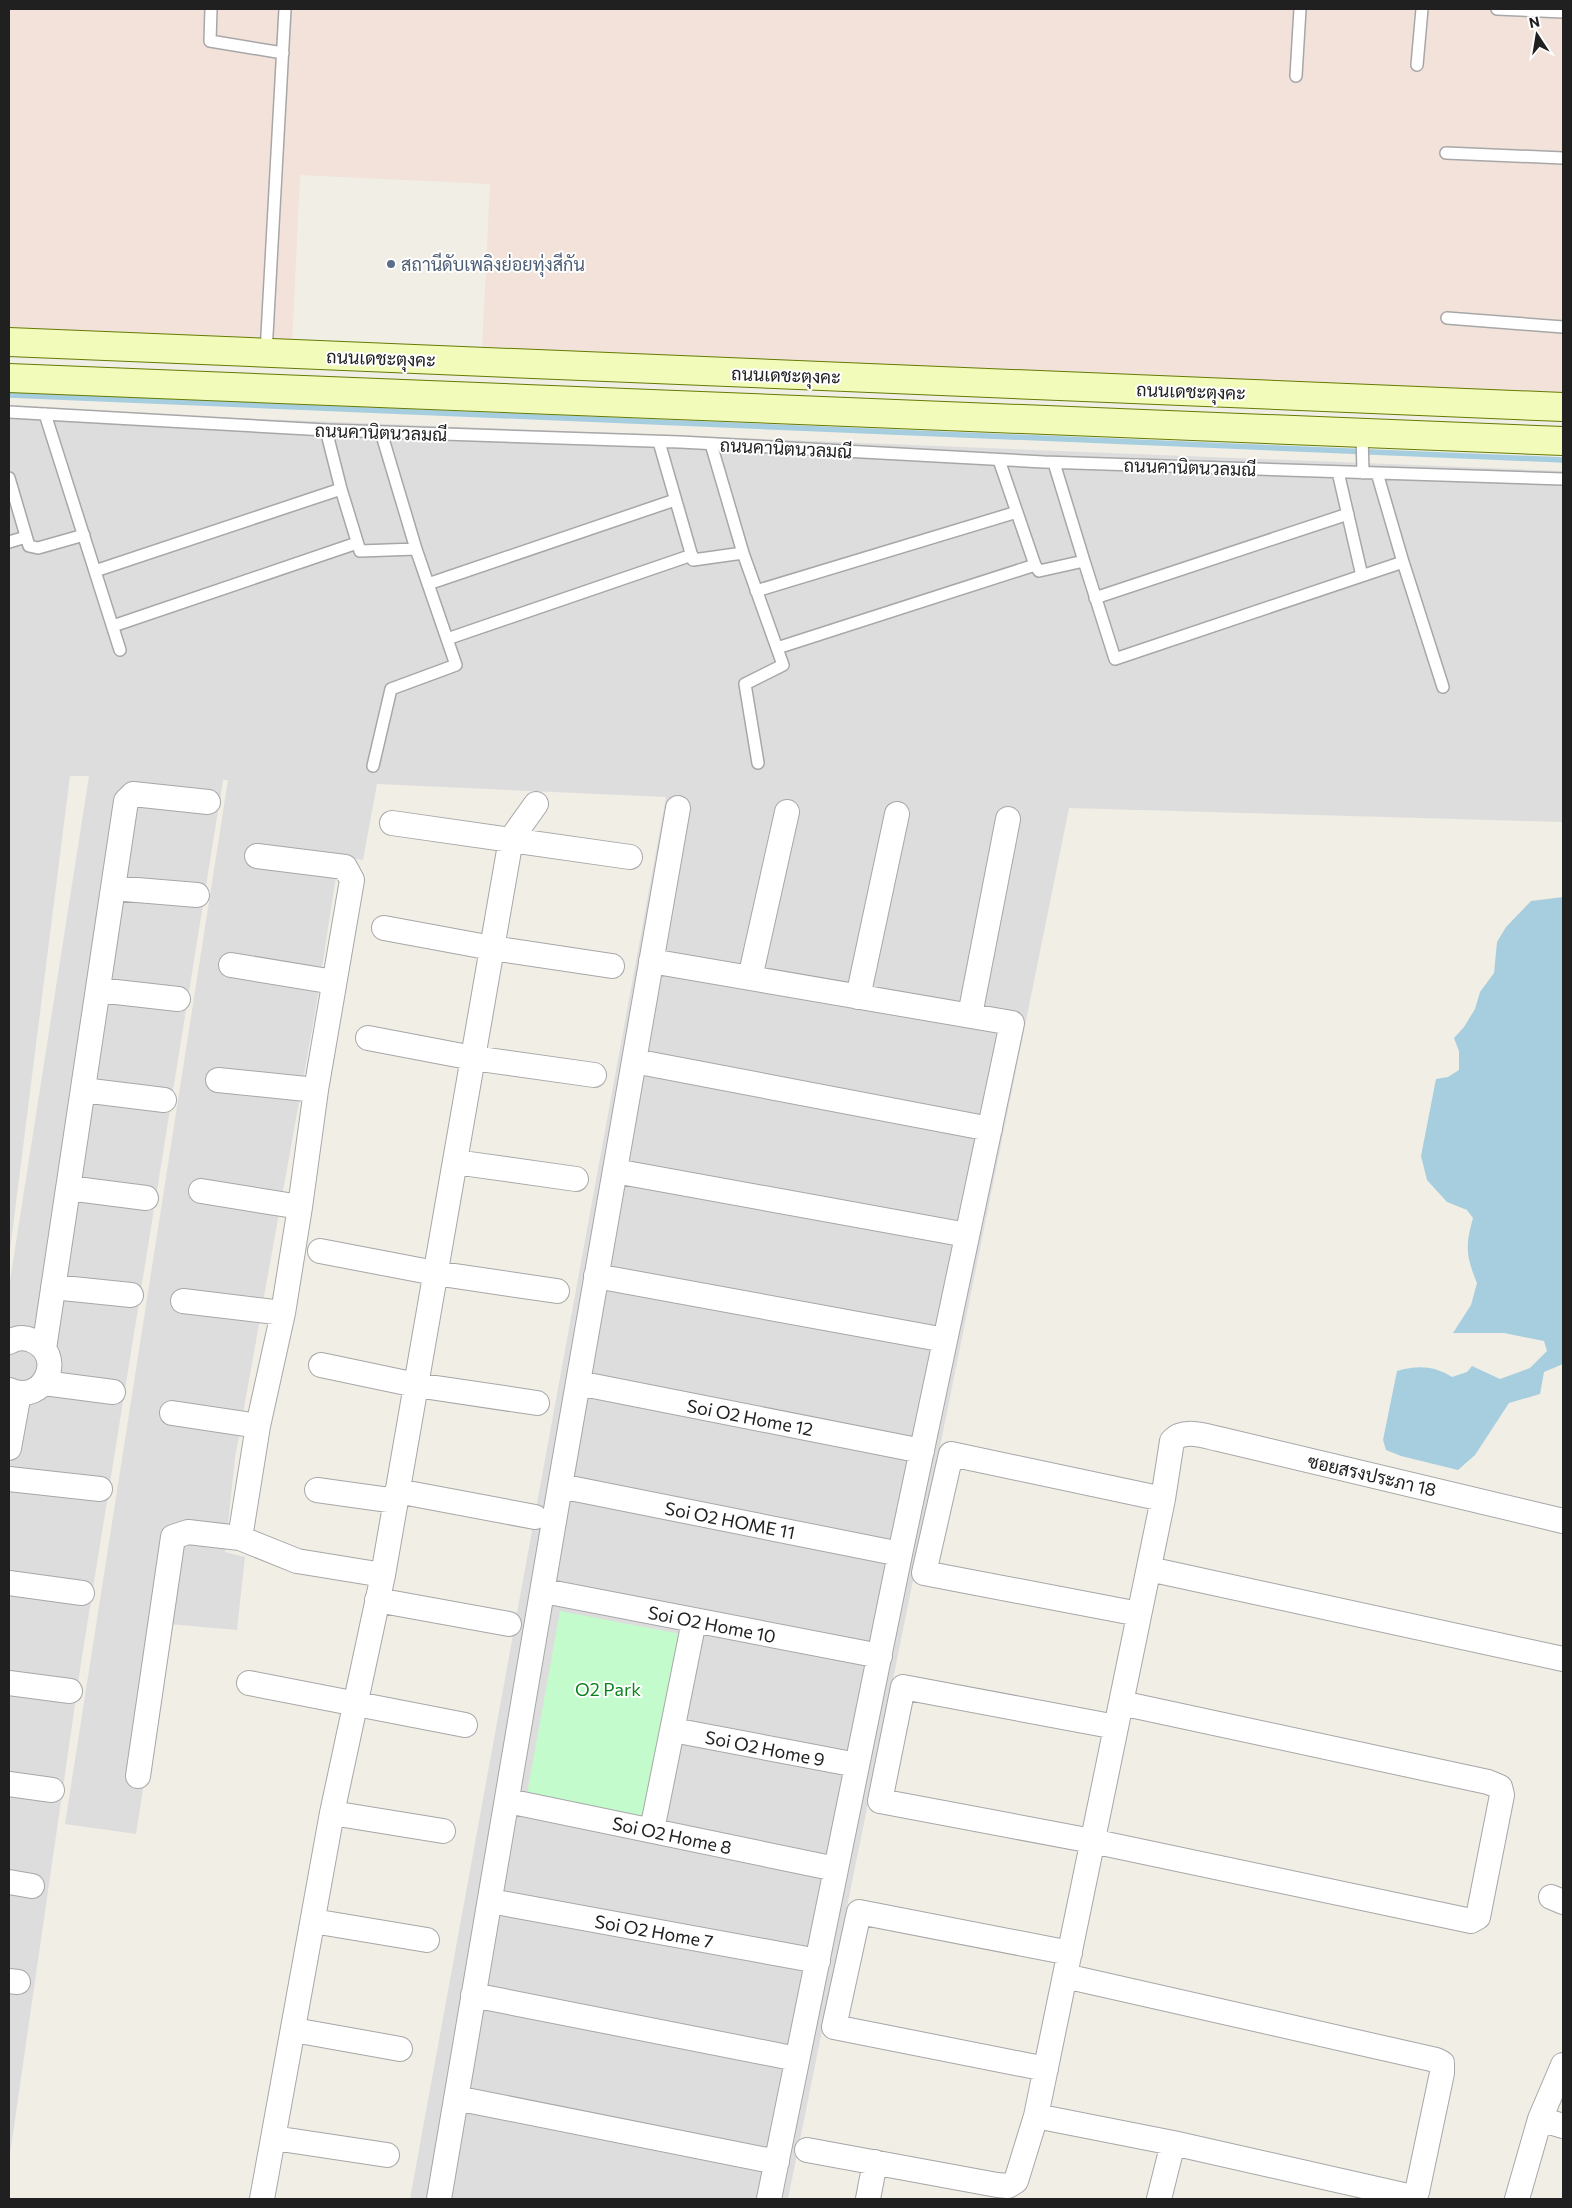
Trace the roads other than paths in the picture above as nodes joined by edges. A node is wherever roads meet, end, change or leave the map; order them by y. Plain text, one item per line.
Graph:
1 (211, 9) edge
2 (286, 9) edge
3 (1300, 9) edge
4 (1422, 9) edge
5 (1497, 9) edge
6 (1521, 9) edge
7 (1560, 11) edge
8 (283, 53) junction
9 (1417, 65) dead end
10 (1296, 76) dead end
11 (1446, 152) dead end
12 (1563, 158) edge
13 (1447, 318) dead end
14 (1563, 327) edge
15 (9, 342) edge
16 (266, 353) junction
17 (726, 372) junction
18 (9, 378) edge
19 (9, 384) edge
20 (724, 407) junction
21 (1563, 407) edge
22 (9, 412) edge
23 (45, 414) junction
24 (326, 430) junction
25 (381, 432) junction
26 (1362, 437) junction
27 (1563, 441) edge
28 (659, 442) junction
29 (711, 444) junction
30 (999, 460) junction
31 (1054, 463) junction
32 (1362, 468) junction
33 (1338, 472) junction
34 (1377, 473) junction
35 (1563, 479) edge
36 (9, 482) edge
37 (341, 489) junction
38 (675, 500) junction
39 (1017, 512) junction
40 (1348, 514) junction
41 (84, 536) junction
42 (26, 537) junction
43 (9, 542) edge
44 (357, 543) junction
45 (416, 549) junction
46 (743, 553) junction
47 (692, 555) junction
48 (1084, 561) junction
49 (1403, 562) junction
50 (1035, 565) junction
51 (95, 571) junction
52 (1362, 576) junction
53 (428, 584) junction
54 (756, 591) junction
55 (1095, 598) junction
56 (113, 626) junction
57 (447, 639) junction
58 (777, 648) junction
59 (120, 650) dead end
60 (1444, 687) dead end
61 (758, 763) dead end
62 (373, 766) dead end
63 (208, 802) dead end
64 (536, 804) dead end
65 (678, 808) dead end
66 (787, 812) dead end
67 (897, 814) dead end
68 (1008, 819) dead end
69 (392, 823) dead end
70 (511, 839) junction
71 (257, 856) dead end
72 (630, 857) dead end
73 (113, 888) junction
74 (197, 895) dead end
75 (384, 928) dead end
76 (492, 948) junction
77 (651, 961) junction
78 (231, 965) dead end
79 (612, 966) dead end
80 (750, 978) junction
81 (334, 982) junction
82 (98, 990) junction
83 (858, 996) junction
84 (178, 999) dead end
85 (970, 1016) junction
86 (368, 1038) dead end
87 (473, 1058) junction
88 (634, 1061) junction
89 (594, 1075) dead end
90 (218, 1080) dead end
91 (83, 1090) junction
92 (316, 1090) junction
93 (164, 1100) dead end
94 (990, 1129) junction
95 (455, 1162) junction
96 (615, 1171) junction
97 (576, 1180) dead end
98 (68, 1188) junction
99 (201, 1191) dead end
100 (146, 1198) dead end
101 (300, 1208) junction
102 (968, 1235) junction
103 (320, 1251) dead end
104 (435, 1273) junction
105 (596, 1276) junction
106 (53, 1287) junction
107 (557, 1291) dead end
108 (131, 1295) dead end
109 (183, 1301) dead end
110 (283, 1313) junction
111 (945, 1340) junction
112 (9, 1342) edge
113 (44, 1349) junction
114 (321, 1365) dead end
115 (44, 1383) junction
116 (578, 1383) junction
117 (416, 1386) junction
118 (14, 1392) edge
119 (113, 1392) dead end
120 (537, 1403) dead end
121 (172, 1413) dead end
122 (258, 1426) junction
123 (9, 1448) edge
124 (922, 1452) junction
125 (9, 1479) edge
126 (560, 1486) junction
127 (100, 1489) dead end
128 (317, 1490) dead end
129 (396, 1496) junction
130 (1163, 1499) junction
131 (535, 1518) dead end
132 (1563, 1521) edge
133 (240, 1538) junction
134 (900, 1554) junction
135 (1149, 1569) junction
136 (382, 1575) junction
137 (9, 1583) edge
138 (544, 1591) junction
139 (82, 1594) dead end
140 (377, 1600) junction
141 (1139, 1614) junction
142 (694, 1621) junction
143 (509, 1624) dead end
144 (880, 1656) junction
145 (1563, 1659) edge
146 (9, 1683) edge
147 (249, 1683) dead end
148 (70, 1691) dead end
149 (355, 1702) junction
150 (1121, 1703) junction
151 (465, 1725) dead end
152 (1116, 1728) junction
153 (673, 1730) junction
154 (857, 1765) junction
155 (138, 1776) dead end
156 (9, 1784) edge
157 (52, 1790) dead end
158 (508, 1802) junction
159 (332, 1813) junction
160 (652, 1830) junction
161 (443, 1831) dead end
162 (1092, 1841) junction
163 (836, 1869) junction
164 (9, 1882) edge
165 (32, 1886) dead end
166 (490, 1901) junction
167 (313, 1921) junction
168 (427, 1940) dead end
169 (1070, 1953) junction
170 (818, 1962) junction
171 (1065, 1976) junction
172 (473, 1995) junction
173 (294, 2030) junction
174 (400, 2049) dead end
175 (797, 2060) junction
176 (1563, 2065) edge
177 (1046, 2069) junction
178 (456, 2098) junction
179 (1036, 2116) junction
180 (1540, 2119) junction
181 (1563, 2126) edge
182 (274, 2138) junction
183 (1172, 2144) junction
184 (807, 2150) dead end
185 (387, 2155) dead end
186 (777, 2162) junction
187 (875, 2162) junction
188 (262, 2199) edge
189 (439, 2199) edge
190 (769, 2199) edge
191 (868, 2199) edge
192 (1159, 2199) edge
193 (1518, 2199) edge

1 - 8 lane
2 - 8 lane
3 - 10 lane
4 - 9 lane
5 - 6 lane
6 - 7 lane
8 - 16 lane
11 - 12 lane
13 - 14 lane
15 - 16 street, ถนนเดชะตุงคะ
16 - 17 street, ถนนเดชะตุงคะ
17 - 20 street
17 - 21 street, ถนนเดชะตุงคะ
18 - 19 lane
18 - 20 street, ถนนเดชะตุงคะ
20 - 26 street, ถนนเดชะตุงคะ
22 - 23 lane, ถนนคานิตนวลมณี
23 - 24 lane, ถนนคานิตนวลมณี
23 - 41 lane
24 - 25 lane, ถนนคานิตนวลมณี
24 - 37 lane
25 - 28 lane, ถนนคานิตนวลมณี
25 - 45 lane
26 - 27 street, ถนนเดชะตุงคะ
26 - 32 lane
28 - 29 lane, ถนนคานิตนวลมณี
28 - 38 lane
29 - 30 lane, ถนนคานิตนวลมณี
29 - 46 lane
30 - 31 lane, ถนนคานิตนวลมณี
30 - 39 lane
31 - 33 lane, ถนนคานิตนวลมณี
31 - 48 lane
32 - 33 lane, ถนนคานิตนวลมณี
32 - 34 lane, ถนนคานิตนวลมณี
33 - 40 lane
34 - 35 lane, ถนนคานิตนวลมณี
34 - 49 lane
36 - 42 lane
37 - 44 lane
37 - 51 lane
38 - 47 lane
38 - 53 lane
39 - 50 lane
39 - 54 lane
40 - 52 lane
40 - 55 lane
41 - 42 lane
41 - 51 lane
42 - 43 lane
44 - 45 lane
44 - 56 lane
45 - 53 lane
46 - 47 lane
46 - 54 lane
47 - 57 lane
48 - 50 lane
48 - 55 lane
49 - 52 lane
49 - 60 lane
50 - 58 lane
51 - 56 lane
52 - 55 lane
53 - 57 lane
54 - 58 lane
56 - 59 lane
57 - 62 lane
58 - 61 lane
63 - 73 street
64 - 70 street
65 - 77 street
66 - 80 street
67 - 83 street
68 - 85 street
69 - 70 street
70 - 72 street
70 - 76 street
71 - 81 street
73 - 74 street
73 - 82 street
75 - 76 street
76 - 79 street
76 - 87 street
77 - 80 street
77 - 88 street
78 - 81 street
80 - 83 street
81 - 92 street
82 - 84 street
82 - 91 street
83 - 85 street
85 - 94 street
86 - 87 street
87 - 89 street
87 - 95 street
88 - 94 street
88 - 96 street
90 - 92 street
91 - 93 street
91 - 98 street
92 - 101 street
94 - 102 street
95 - 97 street
95 - 104 street
96 - 102 street
96 - 105 street
98 - 100 street
98 - 106 street
99 - 101 street
101 - 110 street
102 - 111 street
103 - 104 street
104 - 107 street
104 - 117 street
105 - 111 street
105 - 116 street
106 - 108 street
106 - 113 street
109 - 110 street
110 - 122 street
111 - 124 street
112 - 113 street
113 - 115 street
114 - 117 street
115 - 118 street
115 - 119 street
116 - 124 street, Soi O2 Home 12
116 - 126 street
117 - 120 street
117 - 129 street
118 - 123 street
121 - 122 street
122 - 133 street
124 - 134 street
125 - 127 street
126 - 134 street, Soi O2 HOME 11
126 - 138 street
128 - 129 street
129 - 131 street
129 - 136 street
130 - 132 street, ซอยสรงประภา 18
130 - 135 street
130 - 141 street
133 - 136 street
133 - 155 street
134 - 144 street
135 - 141 street
135 - 145 street
136 - 140 street
137 - 139 street
138 - 142 street, Soi O2 Home 10
138 - 158 street
140 - 143 street
140 - 149 street
141 - 150 street
142 - 144 street, Soi O2 Home 10
142 - 153 street
144 - 154 street
146 - 148 street
147 - 149 street
149 - 151 street
149 - 159 street
150 - 152 street
150 - 162 street
152 - 162 street
152 - 162 street
153 - 154 street, Soi O2 Home 9
153 - 160 street
154 - 163 street
156 - 157 street
158 - 160 street, Soi O2 Home 8
158 - 166 street
159 - 161 street
159 - 167 street
160 - 163 street, Soi O2 Home 8
162 - 169 street
163 - 170 street
164 - 165 street
166 - 170 street, Soi O2 Home 7
166 - 172 street
167 - 168 street
167 - 173 street
169 - 171 street
169 - 177 street
170 - 175 street
171 - 177 street
171 - 183 street
172 - 175 street
172 - 178 street
173 - 174 street
173 - 182 street
175 - 186 street
176 - 180 street
177 - 179 street
178 - 186 street
178 - 189 street
179 - 183 street
179 - 187 street
180 - 181 street
180 - 193 street
182 - 185 street
182 - 188 street
183 - 192 street
184 - 187 street
186 - 190 street
187 - 191 street

